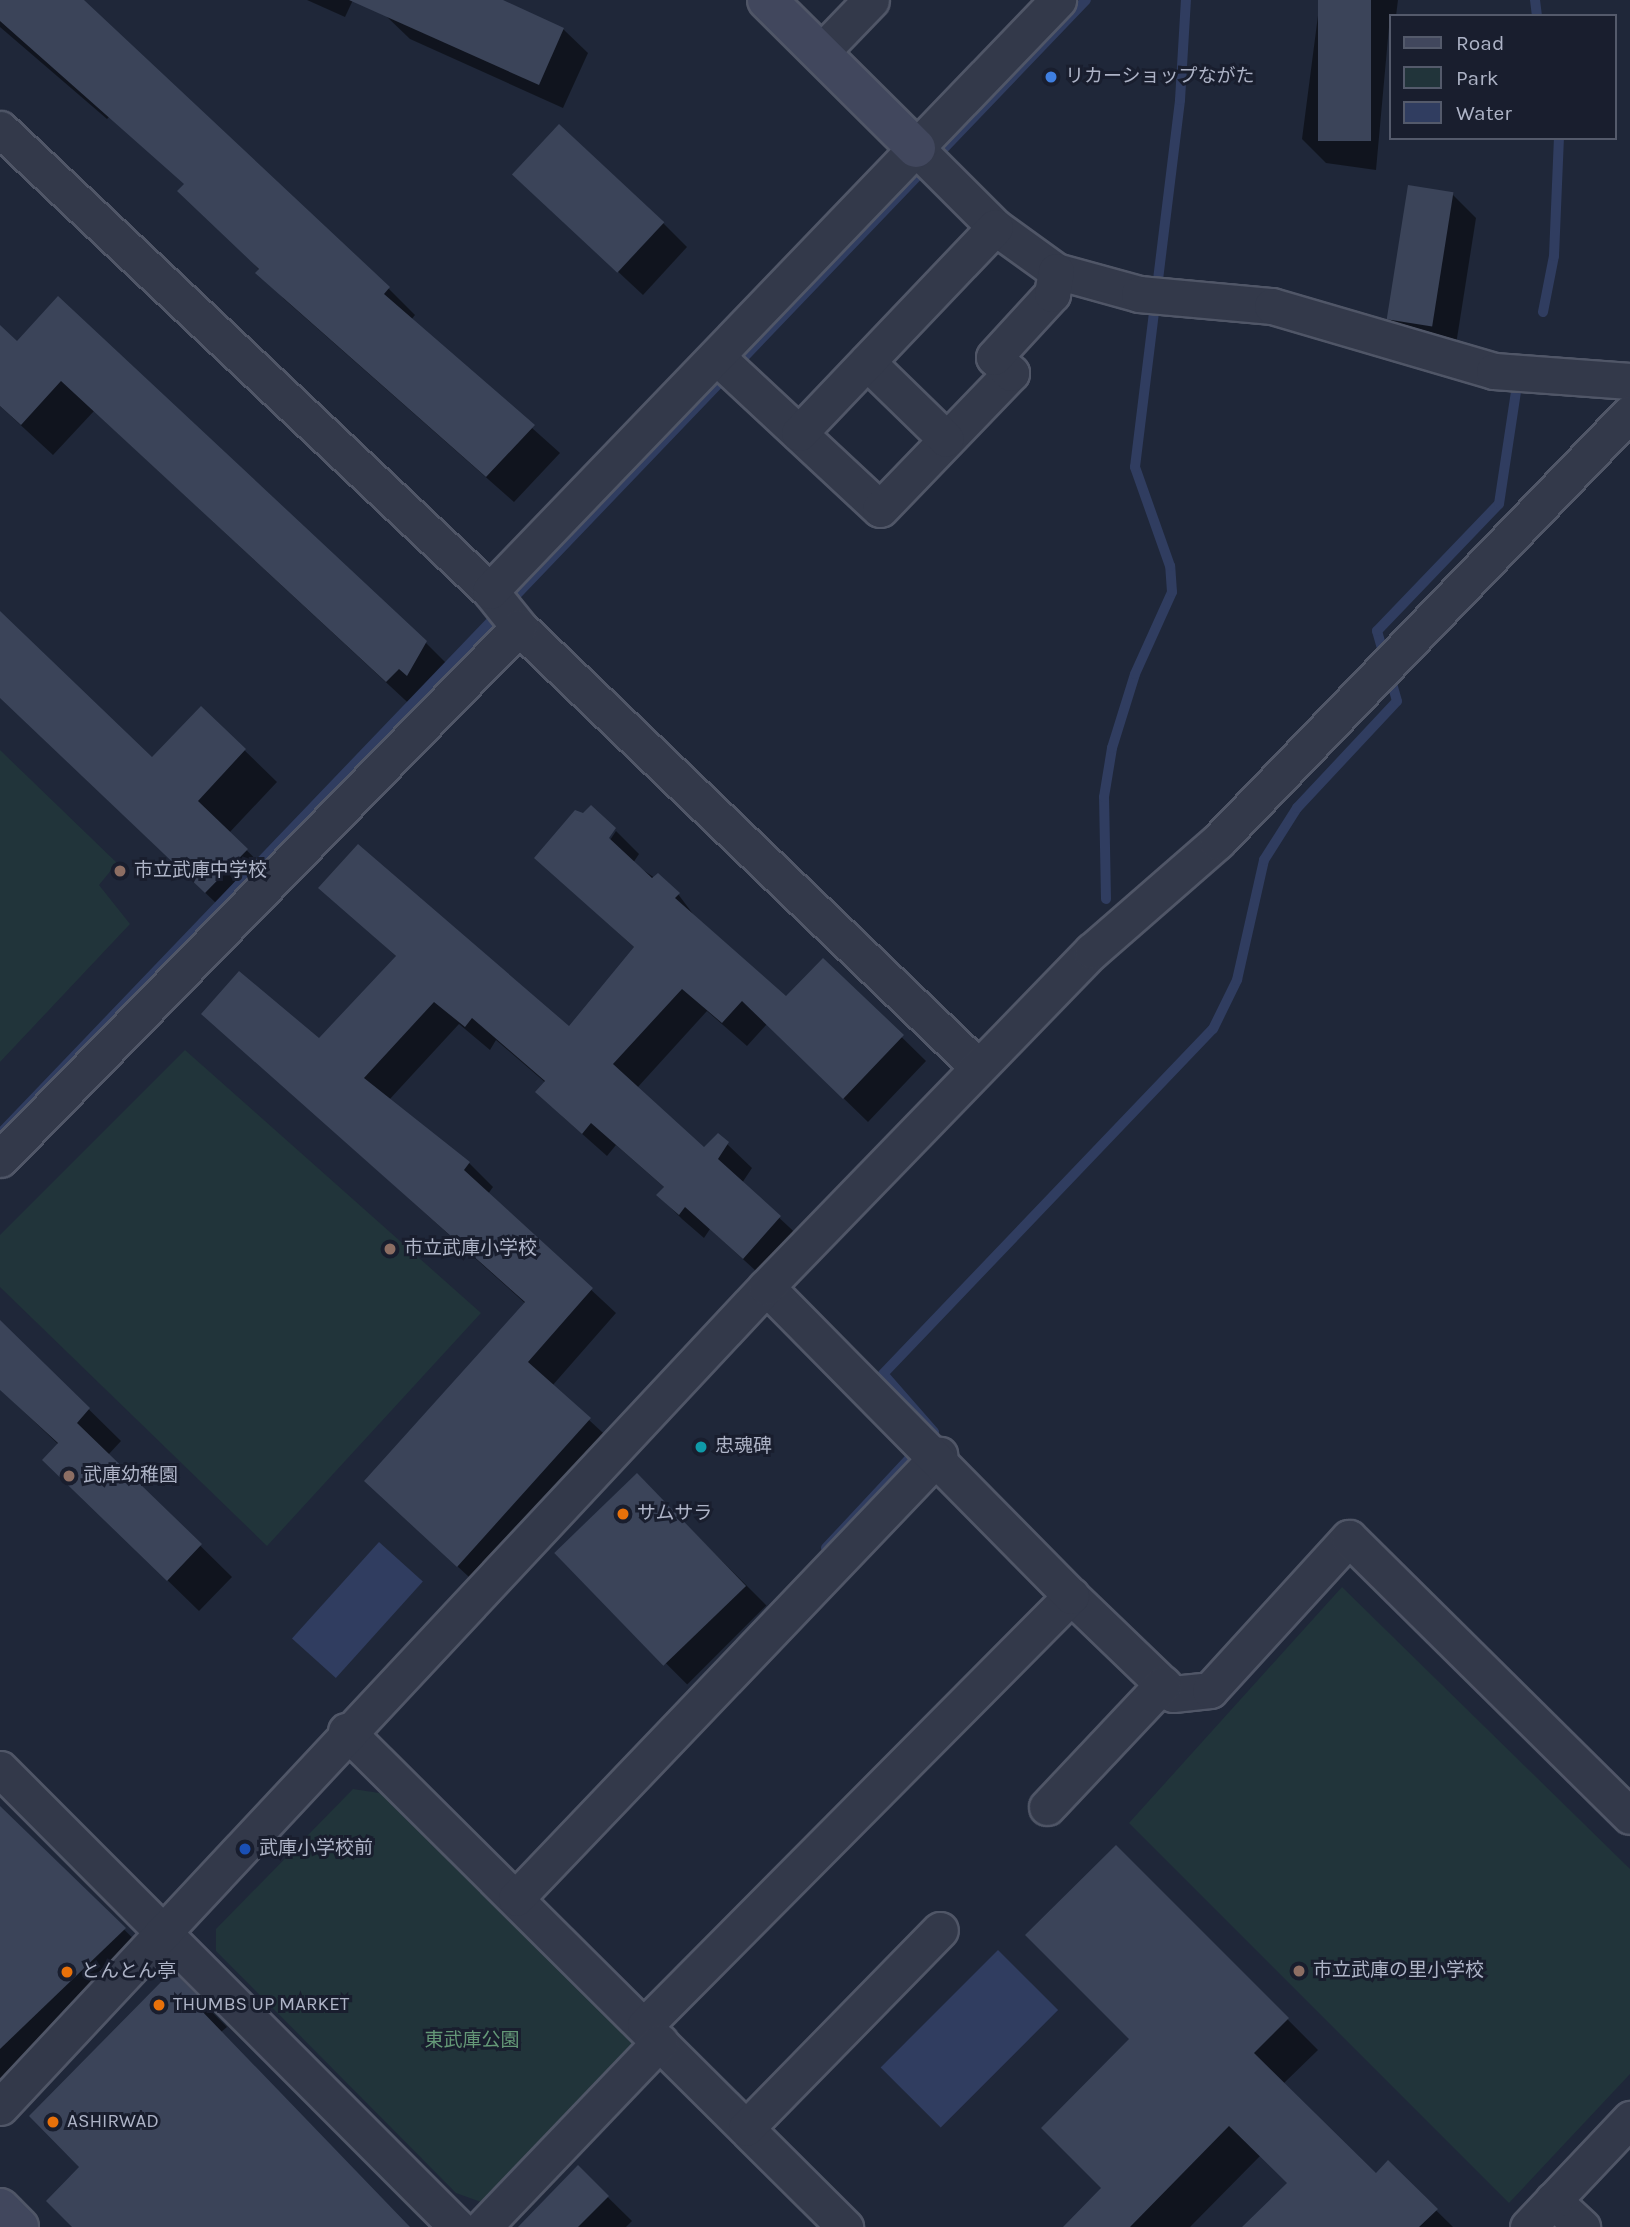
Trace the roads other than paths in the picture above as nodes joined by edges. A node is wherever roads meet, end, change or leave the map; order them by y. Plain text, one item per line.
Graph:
1 (767, 0) edge
2 (870, 0) edge
3 (1058, 0) edge
4 (821, 52) junction
5 (0, 129) edge
6 (916, 148) junction
7 (995, 227) junction
8 (1056, 271) junction
9 (718, 358) junction
10 (867, 362) junction
11 (1630, 381) edge
12 (1630, 413) edge
13 (799, 433) junction
14 (946, 439) junction
15 (490, 591) junction
16 (519, 627) junction
17 (978, 1068) junction
18 (0, 1159) edge
19 (766, 1287) junction
20 (939, 1455) junction
21 (1071, 1596) junction
22 (1163, 1684) junction
23 (345, 1731) junction
24 (0, 1769) edge
25 (1047, 1807) dead end
26 (1630, 1815) edge
27 (516, 1898) junction
28 (940, 1930) dead end
29 (164, 1937) junction
30 (653, 2033) junction
31 (0, 2107) edge
32 (1630, 2119) edge
33 (746, 2128) junction
34 (1553, 2200) junction
35 (0, 2208) edge
36 (19, 2227) edge
37 (457, 2227) edge
38 (483, 2227) edge
39 (845, 2227) edge
40 (1528, 2227) edge
41 (1582, 2227) edge

1 - 4 street
2 - 4 street
3 - 6 street
4 - 6 street
5 - 15 street
6 - 7 street
6 - 9 street
7 - 8 street
7 - 10 street
8 - 11 street
8 - 14 street
9 - 13 street
9 - 15 street
10 - 13 street
10 - 14 street
12 - 17 street
13 - 14 street
15 - 16 street
16 - 17 street
16 - 18 street
17 - 19 street
19 - 20 street
19 - 23 street
20 - 21 street
20 - 27 street
21 - 22 street
21 - 30 street
22 - 25 street
22 - 26 street
23 - 27 street
23 - 29 street
24 - 29 street
27 - 30 street
28 - 33 street
29 - 31 street
29 - 37 street
30 - 33 street
30 - 38 street
32 - 34 street
33 - 39 street
34 - 40 street
34 - 41 street
35 - 36 street

